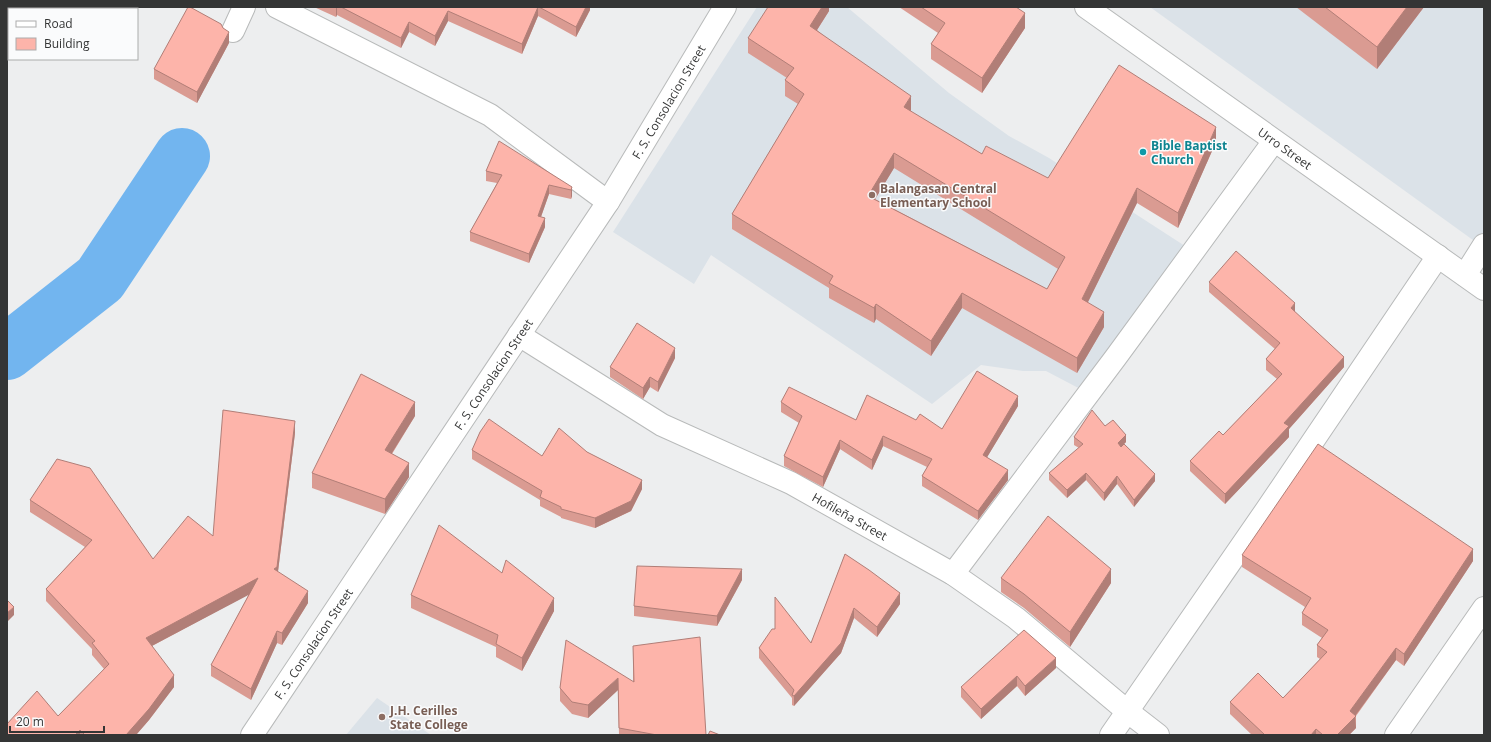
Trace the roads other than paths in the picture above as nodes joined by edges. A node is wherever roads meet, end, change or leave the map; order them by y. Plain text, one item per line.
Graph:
1 (244, 7) edge
2 (277, 7) edge
3 (725, 7) edge
4 (1086, 7) edge
5 (233, 31) dead end
6 (1274, 141) junction
7 (608, 202) junction
8 (1484, 245) edge
9 (1438, 256) junction
10 (1465, 275) junction
11 (1484, 289) edge
12 (519, 334) junction
13 (953, 574) junction
14 (1484, 608) edge
15 (1127, 711) junction
16 (252, 735) edge
17 (1111, 735) edge
18 (1158, 735) edge
19 (1396, 735) edge

1 - 5 street
2 - 7 street
3 - 7 street, F. S. Consolacion Street
4 - 6 street, Urro Street
6 - 9 street, Urro Street
6 - 13 street
7 - 12 street, F. S. Consolacion Street
8 - 10 street
9 - 10 street, Urro Street
9 - 15 street
10 - 11 street, Urro Street
12 - 13 street, Hofileña Street
12 - 16 street, F. S. Consolacion Street
13 - 15 street, Hofileña Street
14 - 19 street
15 - 17 street
15 - 18 street, Hofileña Street

